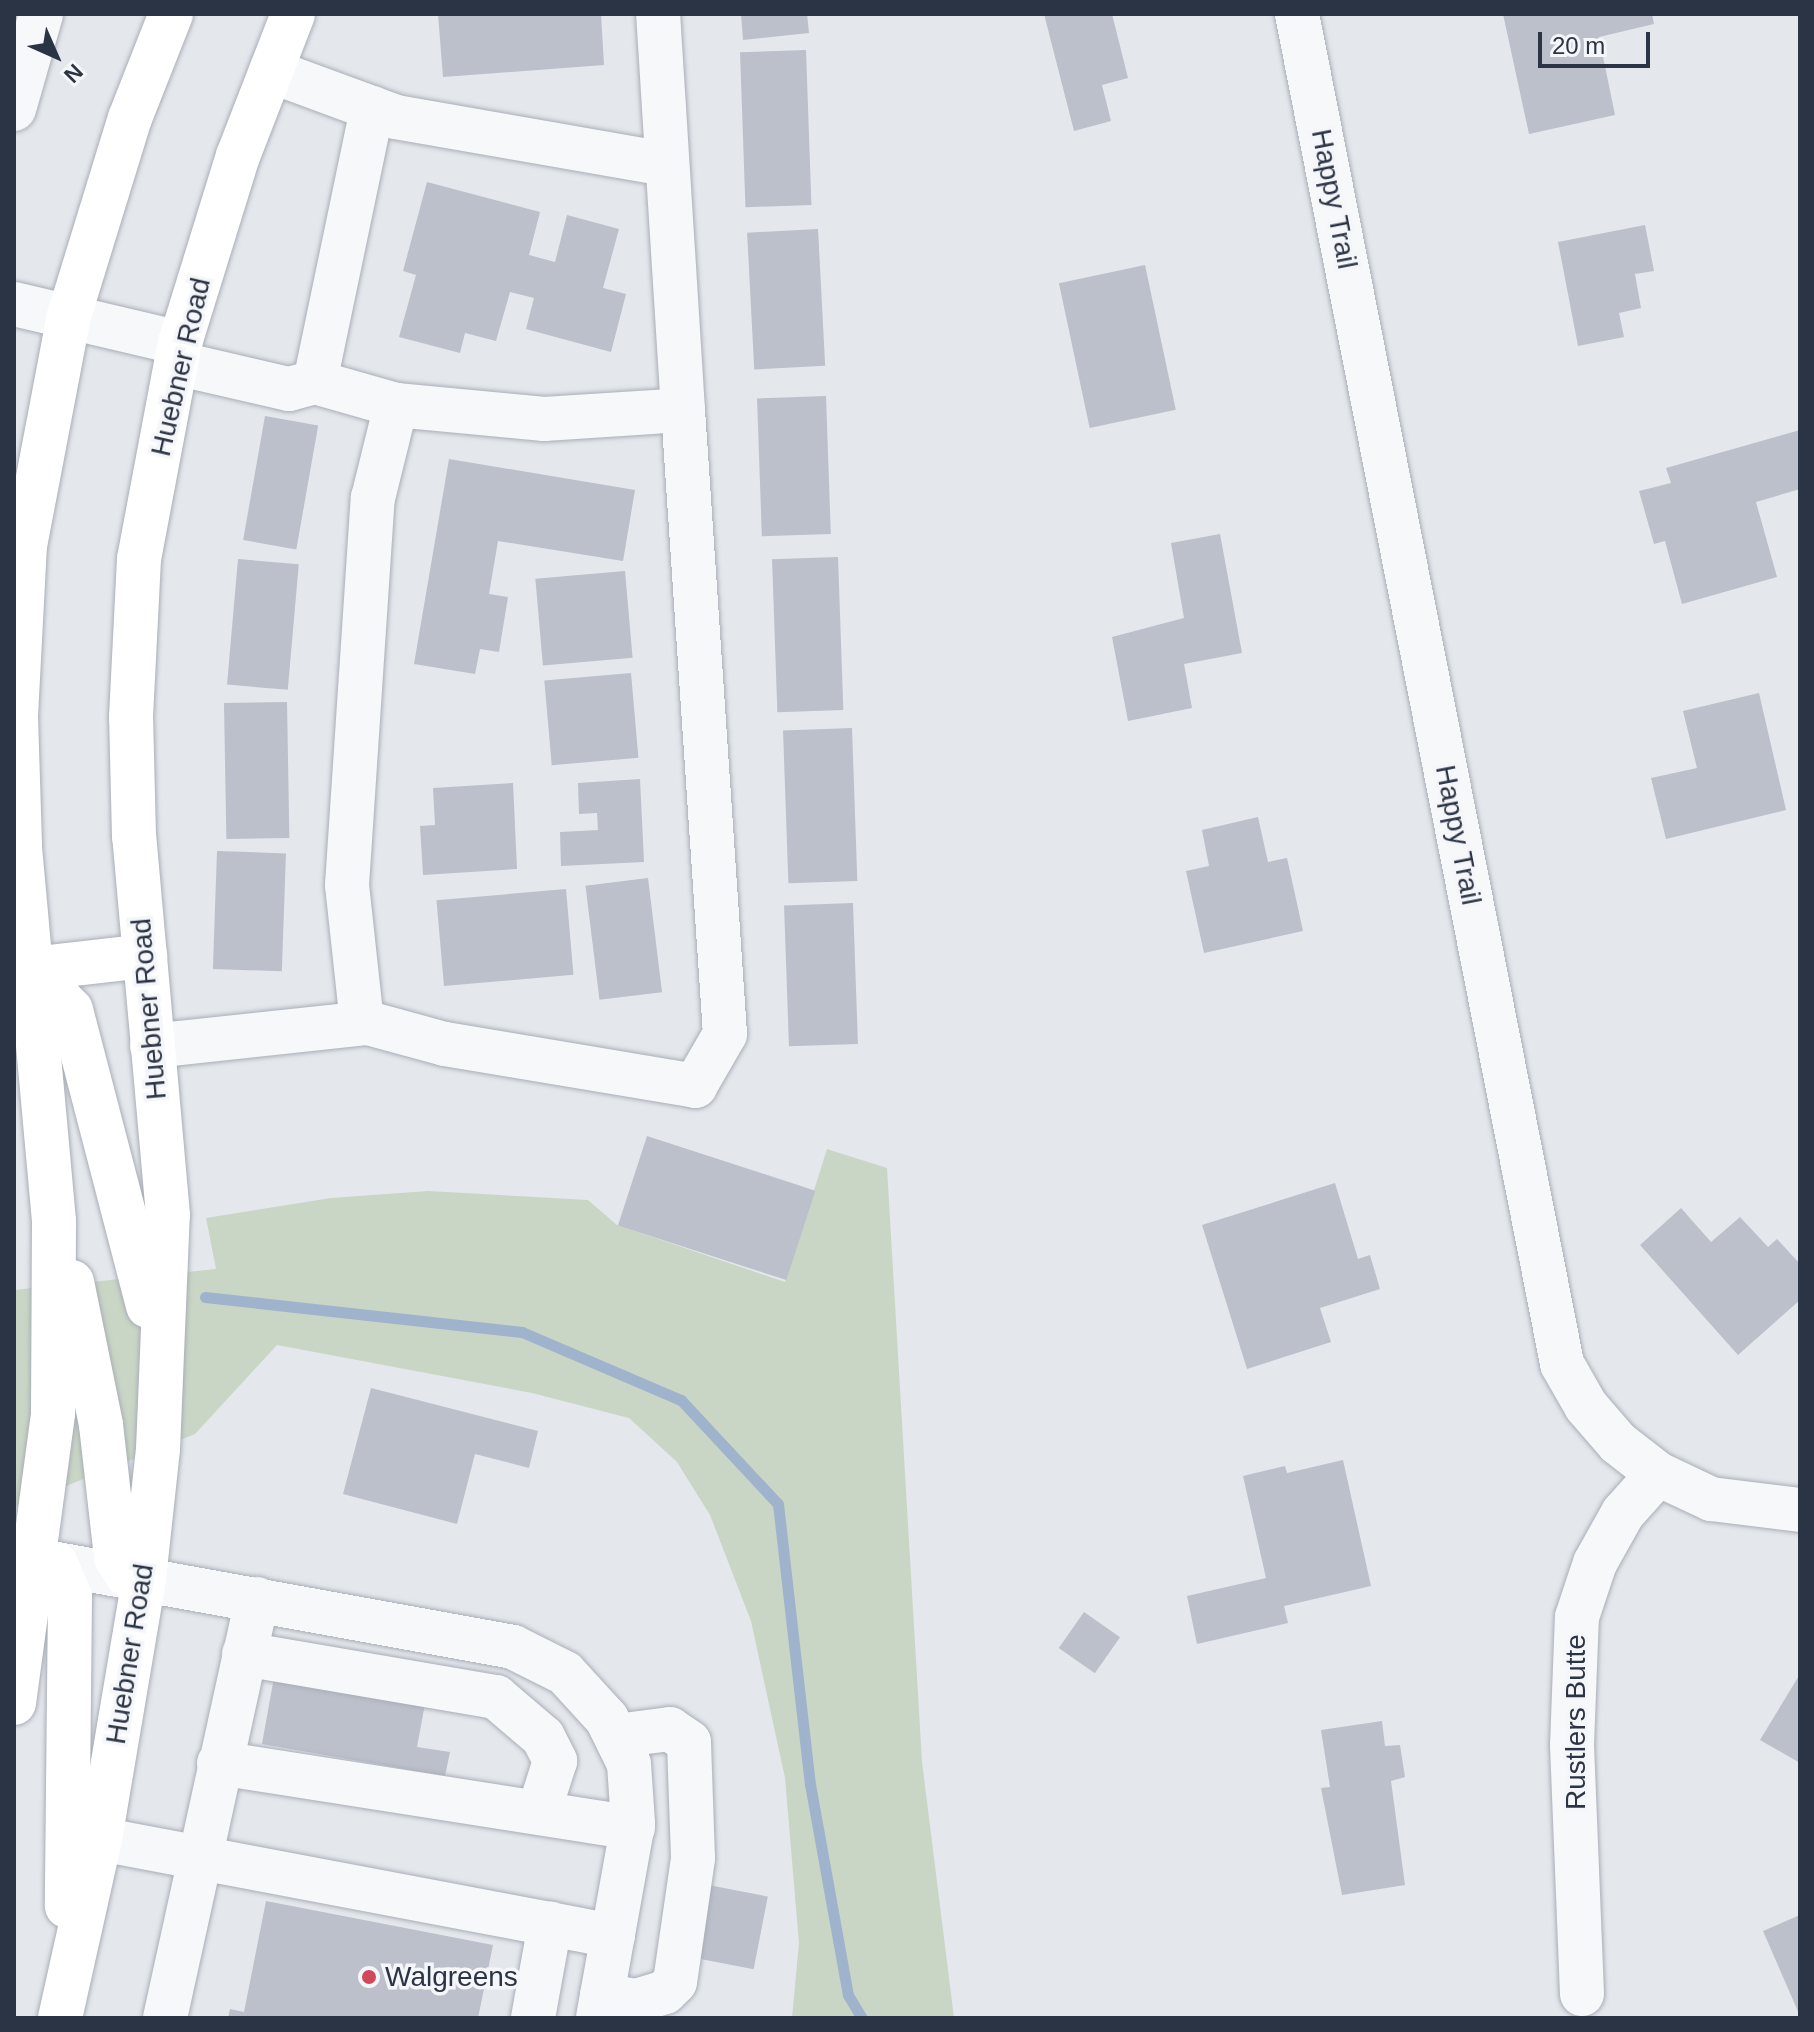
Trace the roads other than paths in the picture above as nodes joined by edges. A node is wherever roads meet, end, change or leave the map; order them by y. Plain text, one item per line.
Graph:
1 (41, 14) edge
2 (171, 14) edge
3 (293, 14) edge
4 (658, 14) edge
5 (1297, 14) edge
6 (271, 71) junction
7 (372, 108) junction
8 (14, 109) edge
9 (666, 164) junction
10 (14, 304) edge
11 (69, 316) junction
12 (180, 347) junction
13 (315, 382) junction
14 (396, 405) junction
15 (683, 410) junction
16 (18, 616) edge
17 (145, 956) junction
18 (23, 969) edge
19 (362, 1023) junction
20 (152, 1046) junction
21 (48, 1162) junction
22 (159, 1364) junction
23 (1658, 1474) junction
24 (1800, 1510) edge
25 (34, 1560) edge
26 (135, 1577) junction
27 (257, 1599) junction
28 (244, 1654) junction
29 (14, 1703) edge
30 (616, 1736) junction
31 (219, 1763) junction
32 (539, 1811) junction
33 (633, 1828) junction
34 (100, 1839) junction
35 (198, 1858) junction
36 (550, 1924) junction
37 (613, 1936) junction
38 (1582, 1994) dead end
39 (63, 2001) edge
40 (600, 2006) edge
41 (165, 2018) edge
42 (533, 2018) edge

1 - 8 street
2 - 11 main road
3 - 6 main road, Huebner Road
4 - 9 street
5 - 23 street, Happy Trail
6 - 7 street
6 - 12 main road, Huebner Road
7 - 9 street
7 - 13 street
9 - 15 street
10 - 11 street
11 - 12 street
11 - 16 main road
12 - 13 street
12 - 17 main road, Huebner Road
13 - 14 street
14 - 15 street
14 - 19 street
15 - 19 street
16 - 18 main road
17 - 18 main road
17 - 20 main road, Huebner Road
18 - 21 main road
18 - 22 main road
19 - 20 street
20 - 22 main road, Huebner Road
21 - 25 main road
21 - 26 main road
22 - 26 main road, Huebner Road
23 - 24 street, Happy Trail
23 - 38 street, Rustlers Butte
25 - 26 street
25 - 29 main road
25 - 39 main road
26 - 27 street
26 - 34 main road, Huebner Road
27 - 28 street
27 - 30 street
28 - 31 street
28 - 32 street
30 - 33 street
30 - 40 street
31 - 32 street
31 - 35 street
32 - 33 street
33 - 37 street
34 - 35 street
34 - 39 main road, Huebner Road
35 - 36 street
35 - 41 street
36 - 37 street
36 - 42 street
37 - 40 street

